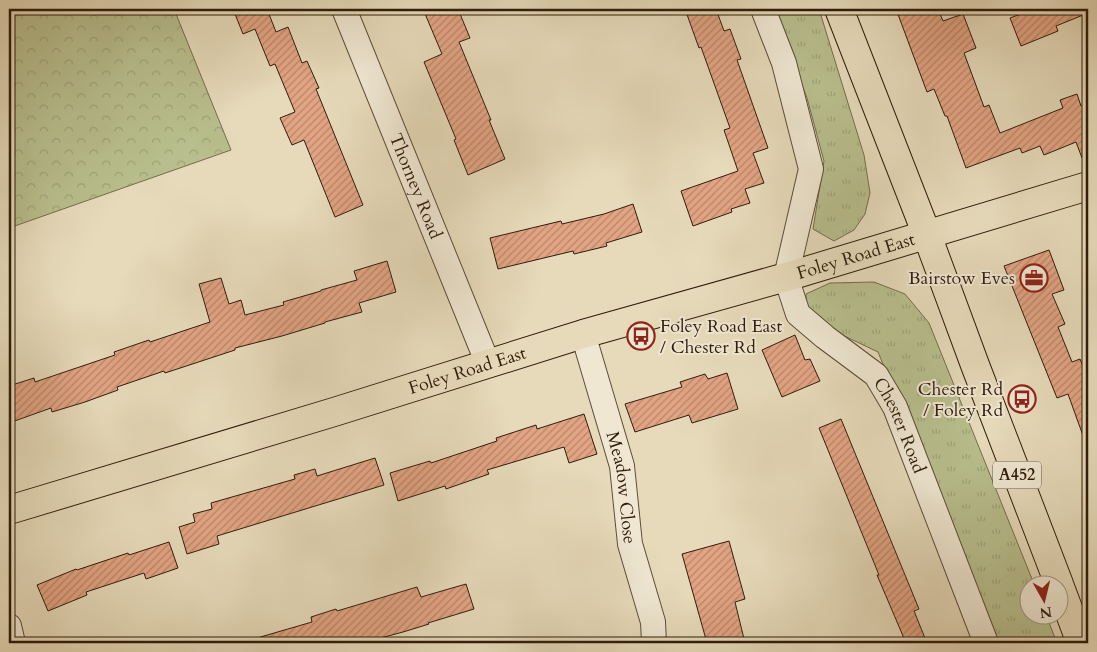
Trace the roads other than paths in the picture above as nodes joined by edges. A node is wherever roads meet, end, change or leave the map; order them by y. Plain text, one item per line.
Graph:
1 (344, 9) edge
2 (763, 9) edge
3 (839, 9) edge
4 (1088, 186) edge
5 (927, 235) junction
6 (786, 277) junction
7 (583, 334) junction
8 (488, 364) junction
9 (9, 510) edge
10 (1054, 574) edge
11 (1070, 614) edge
12 (9, 626) edge
13 (13, 643) edge
14 (654, 643) edge
15 (986, 643) edge
16 (1081, 643) edge

1 - 8 street, Thorney Road
2 - 6 street
3 - 5 main road, A452
4 - 5 main road, Foley Road East
5 - 6 main road, Foley Road East
5 - 10 main road, A452
6 - 7 main road, Foley Road East
6 - 15 street, Chester Road
7 - 8 main road, Foley Road East
7 - 14 street, Meadow Close
8 - 9 main road, Foley Road East
11 - 16 main road, A452
12 - 13 street

